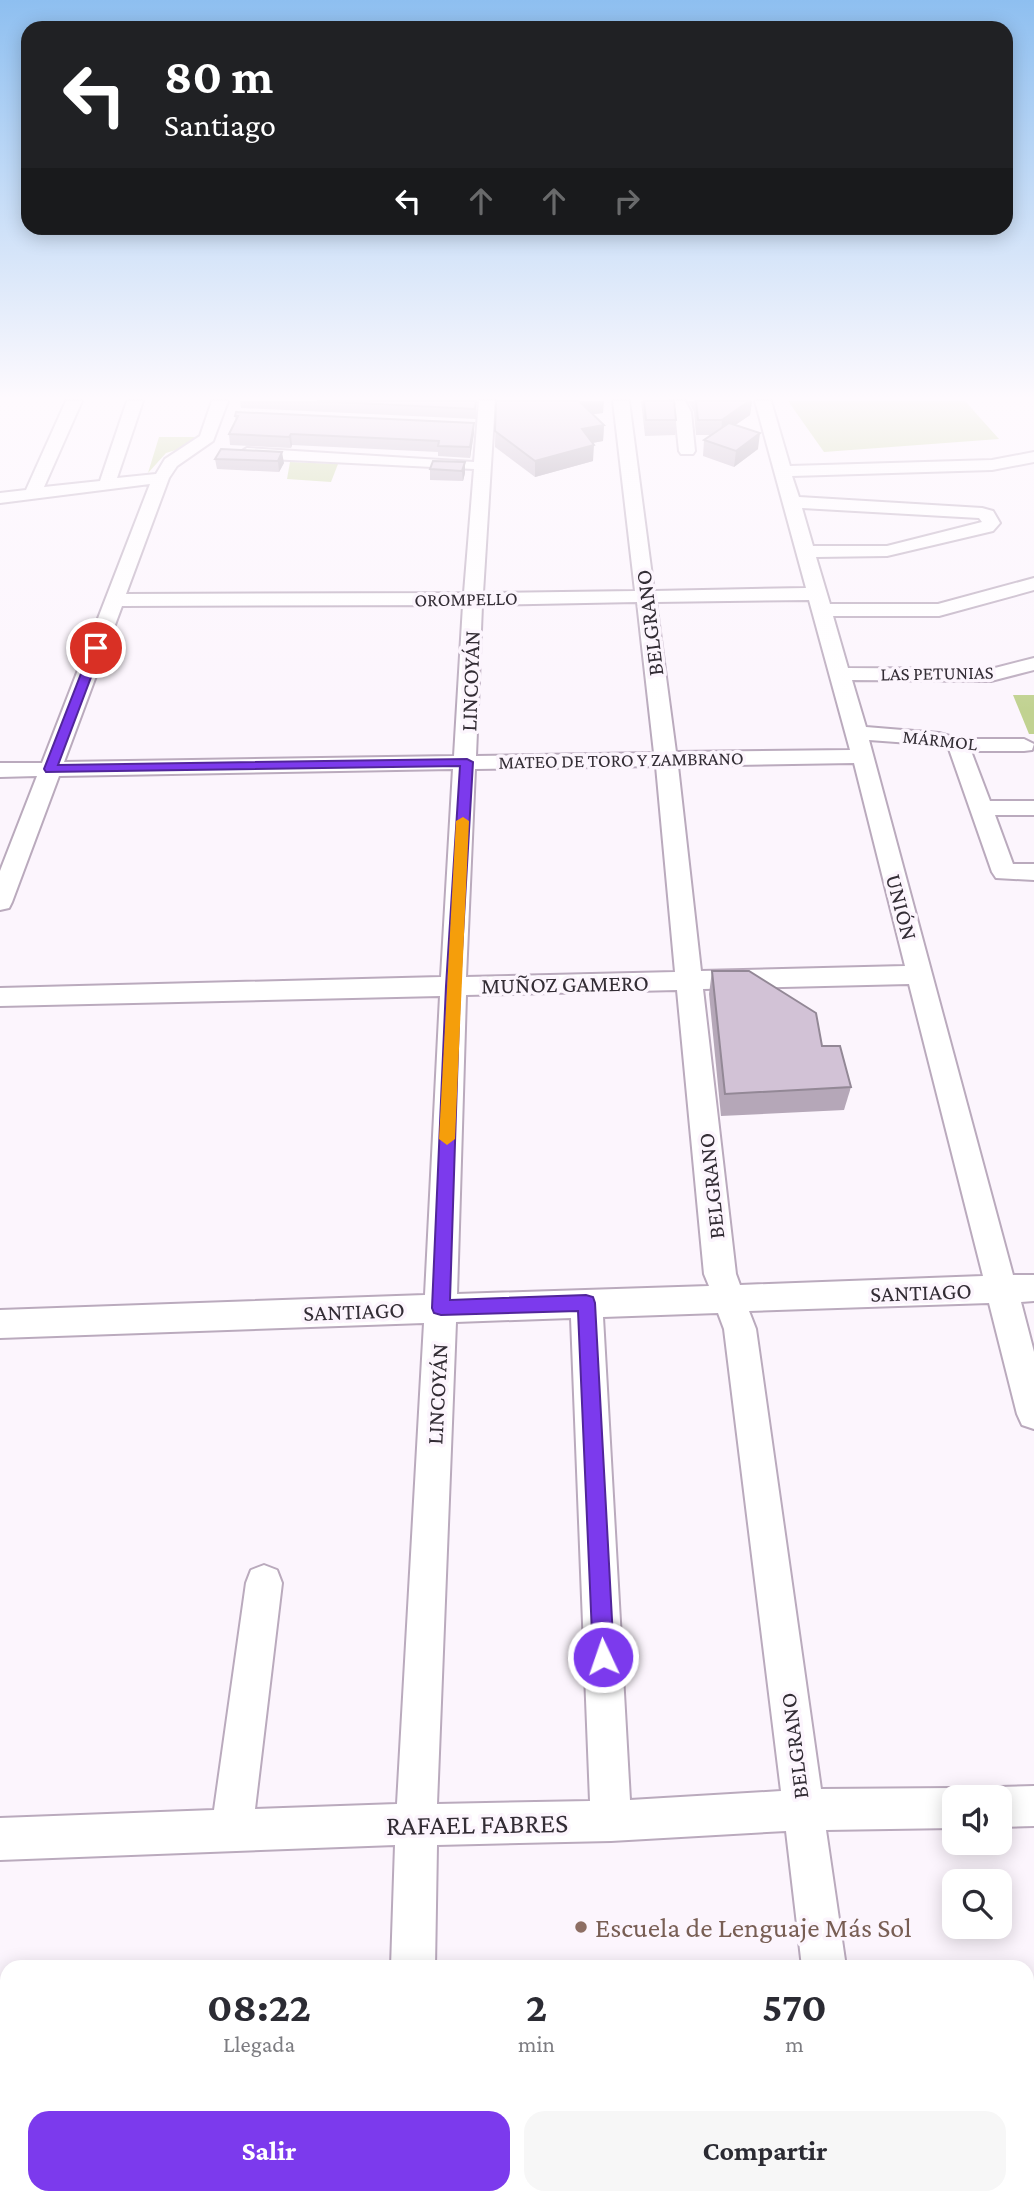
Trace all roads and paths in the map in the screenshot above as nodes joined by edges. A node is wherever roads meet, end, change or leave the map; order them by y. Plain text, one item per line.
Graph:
1 (151, 504) edge
2 (479, 504) edge
3 (634, 504) edge
4 (791, 504) edge
5 (824, 504) edge
6 (804, 552) junction
7 (1034, 584) edge
8 (646, 596) junction
9 (473, 599) junction
10 (115, 600) junction
11 (819, 602) junction
12 (1034, 664) edge
13 (838, 674) junction
14 (991, 675) junction
15 (1034, 686) edge
16 (860, 745) junction
17 (958, 745) junction
18 (1024, 745) dead end
19 (666, 759) junction
20 (467, 762) junction
21 (51, 769) junction
22 (0, 770) edge
23 (980, 808) junction
24 (1034, 808) edge
25 (1034, 872) edge
26 (0, 902) edge
27 (920, 975) junction
28 (689, 981) junction
29 (453, 986) junction
30 (0, 997) edge
31 (1034, 1288) edge
32 (1002, 1289) junction
33 (727, 1299) junction
34 (586, 1303) junction
35 (441, 1308) junction
36 (0, 1324) edge
37 (1034, 1414) edge
38 (264, 1583) dead end
39 (1034, 1806) edge
40 (1012, 1807) edge
41 (942, 1808) edge
42 (801, 1810) junction
43 (611, 1821) junction
44 (416, 1826) junction
45 (232, 1830) junction
46 (0, 1839) edge
47 (413, 1960) edge
48 (823, 1960) edge

1 - 10 street
2 - 9 street, LINCOYÁN
3 - 8 street, BELGRANO
4 - 6 street, UNIÓN
5 - 6 street
6 - 11 street, UNIÓN
7 - 11 street, OROMPELLO
8 - 9 street, OROMPELLO
8 - 11 street, OROMPELLO
8 - 19 street, BELGRANO
9 - 10 street, OROMPELLO
9 - 20 street, LINCOYÁN
10 - 21 street
11 - 13 street, UNIÓN
12 - 14 street, LAS PETUNIAS
13 - 14 street, LAS PETUNIAS
13 - 16 street, UNIÓN
14 - 15 street
16 - 17 street, MÁRMOL
16 - 19 street, MATEO DE TORO Y ZAMBRANO
16 - 27 street, UNIÓN
17 - 18 street, MÁRMOL
17 - 23 street
19 - 20 street, MATEO DE TORO Y ZAMBRANO
19 - 28 street, BELGRANO
20 - 21 street, MATEO DE TORO Y ZAMBRANO
20 - 29 street, LINCOYÁN
21 - 22 street, MATEO DE TORO Y ZAMBRANO
21 - 26 street
23 - 24 street
23 - 25 street
27 - 28 street, MUÑOZ GAMERO
27 - 32 street, UNIÓN
28 - 29 street, MUÑOZ GAMERO
28 - 33 street, BELGRANO
29 - 30 street, MUÑOZ GAMERO
29 - 35 street, LINCOYÁN
31 - 32 street, SANTIAGO
32 - 33 street, SANTIAGO
32 - 37 street, UNIÓN
33 - 34 street, SANTIAGO
33 - 42 street, BELGRANO
34 - 35 street, SANTIAGO
34 - 43 street
35 - 36 street, SANTIAGO
35 - 44 street, LINCOYÁN
38 - 45 street
39 - 40 street
41 - 42 street, RAFAEL FABRES
42 - 43 street, RAFAEL FABRES
42 - 48 street, BELGRANO
43 - 44 street, RAFAEL FABRES
44 - 45 street, RAFAEL FABRES
44 - 47 street, LINCOYÁN
45 - 46 street, RAFAEL FABRES

